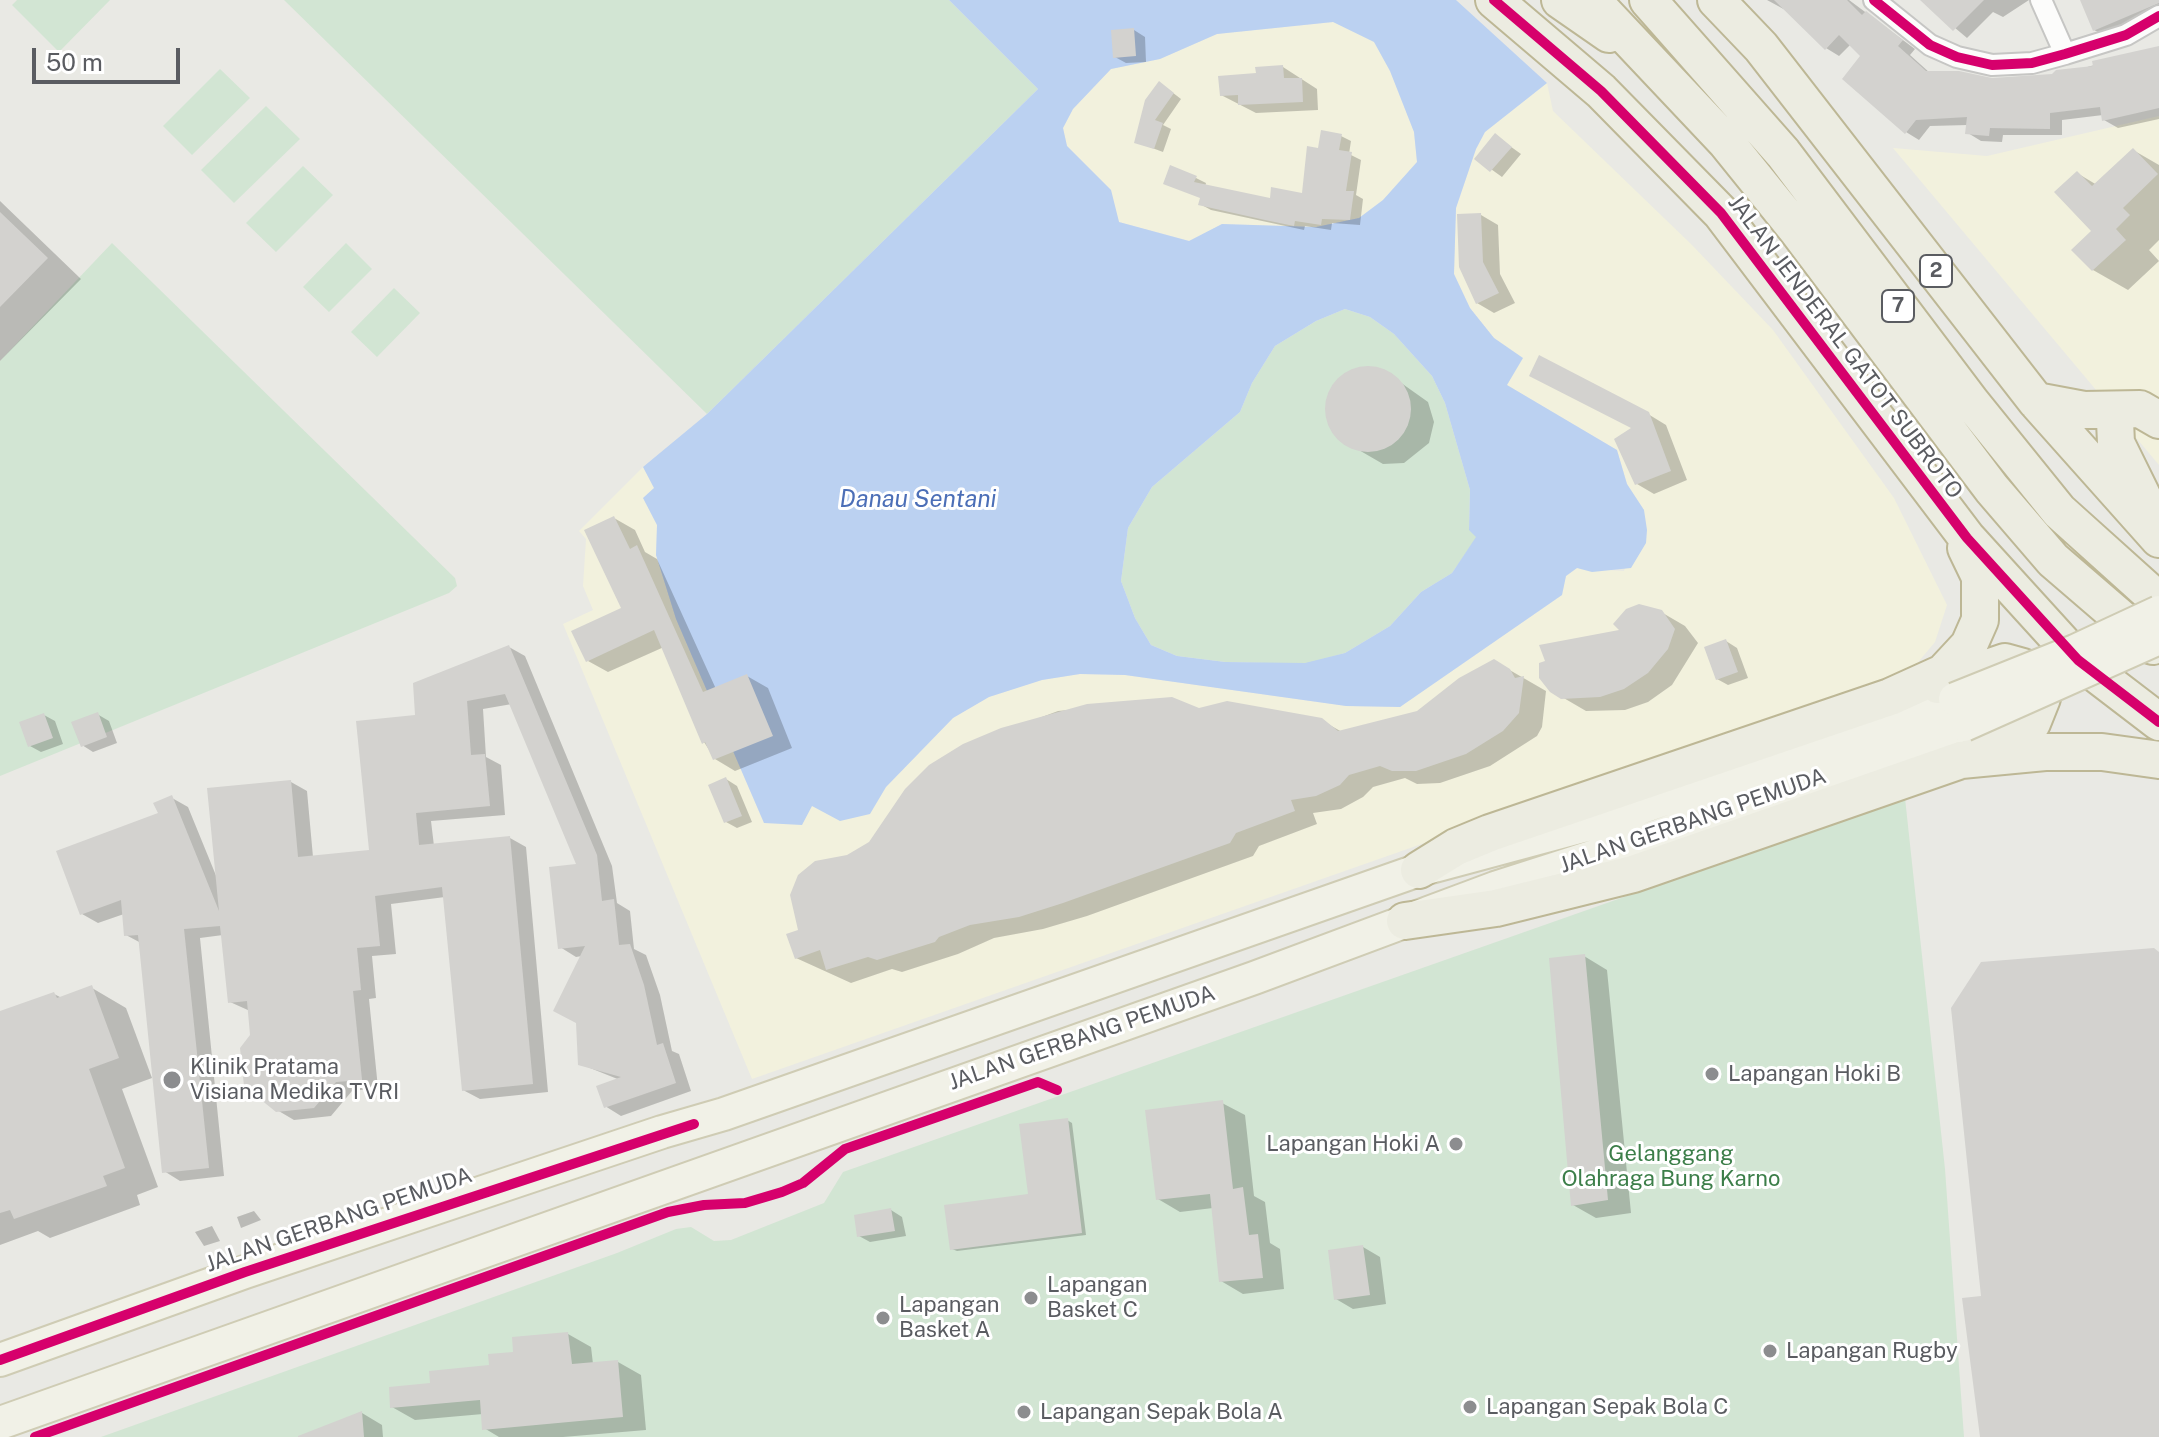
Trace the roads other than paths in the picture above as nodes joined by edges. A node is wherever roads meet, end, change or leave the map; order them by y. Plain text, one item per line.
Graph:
1 (1494, 0) edge
2 (1560, 0) edge
3 (1592, 0) edge
4 (1648, 0) edge
5 (1716, 0) edge
6 (1874, 0) edge
7 (2041, 0) edge
8 (2159, 16) edge
9 (2065, 54) junction
10 (1648, 58) junction
11 (2036, 401) junction
12 (2123, 412) junction
13 (2159, 420) edge
14 (1933, 496) junction
15 (2159, 529) edge
16 (2159, 539) edge
17 (2159, 601) edge
18 (2159, 612) edge
19 (2159, 638) edge
20 (2159, 651) edge
21 (1890, 697) junction
22 (1960, 712) junction
23 (2159, 722) edge
24 (2159, 760) edge
25 (1925, 770) junction
26 (1419, 870) junction
27 (1405, 921) junction
28 (0, 1360) edge
29 (0, 1423) edge

1 - 14 highway, JALAN JENDERAL GATOT SUBROTO
2 - 10 highway
3 - 10 highway, 7
4 - 17 highway, 7
5 - 11 highway, 2
6 - 9 street
7 - 9 street
8 - 9 street
10 - 20 highway, 7
11 - 12 highway
11 - 16 highway, 2
12 - 13 highway
12 - 15 highway
14 - 21 highway
14 - 23 highway, JALAN JENDERAL GATOT SUBROTO
18 - 22 main road, JALAN GERBANG PEMUDA, bridge
19 - 22 main road, JALAN GERBANG PEMUDA, bridge
21 - 25 highway
21 - 26 highway
22 - 26 main road, JALAN GERBANG PEMUDA
22 - 27 main road, JALAN GERBANG PEMUDA
24 - 25 highway
25 - 27 highway
26 - 28 main road, JALAN GERBANG PEMUDA
27 - 29 main road, JALAN GERBANG PEMUDA

